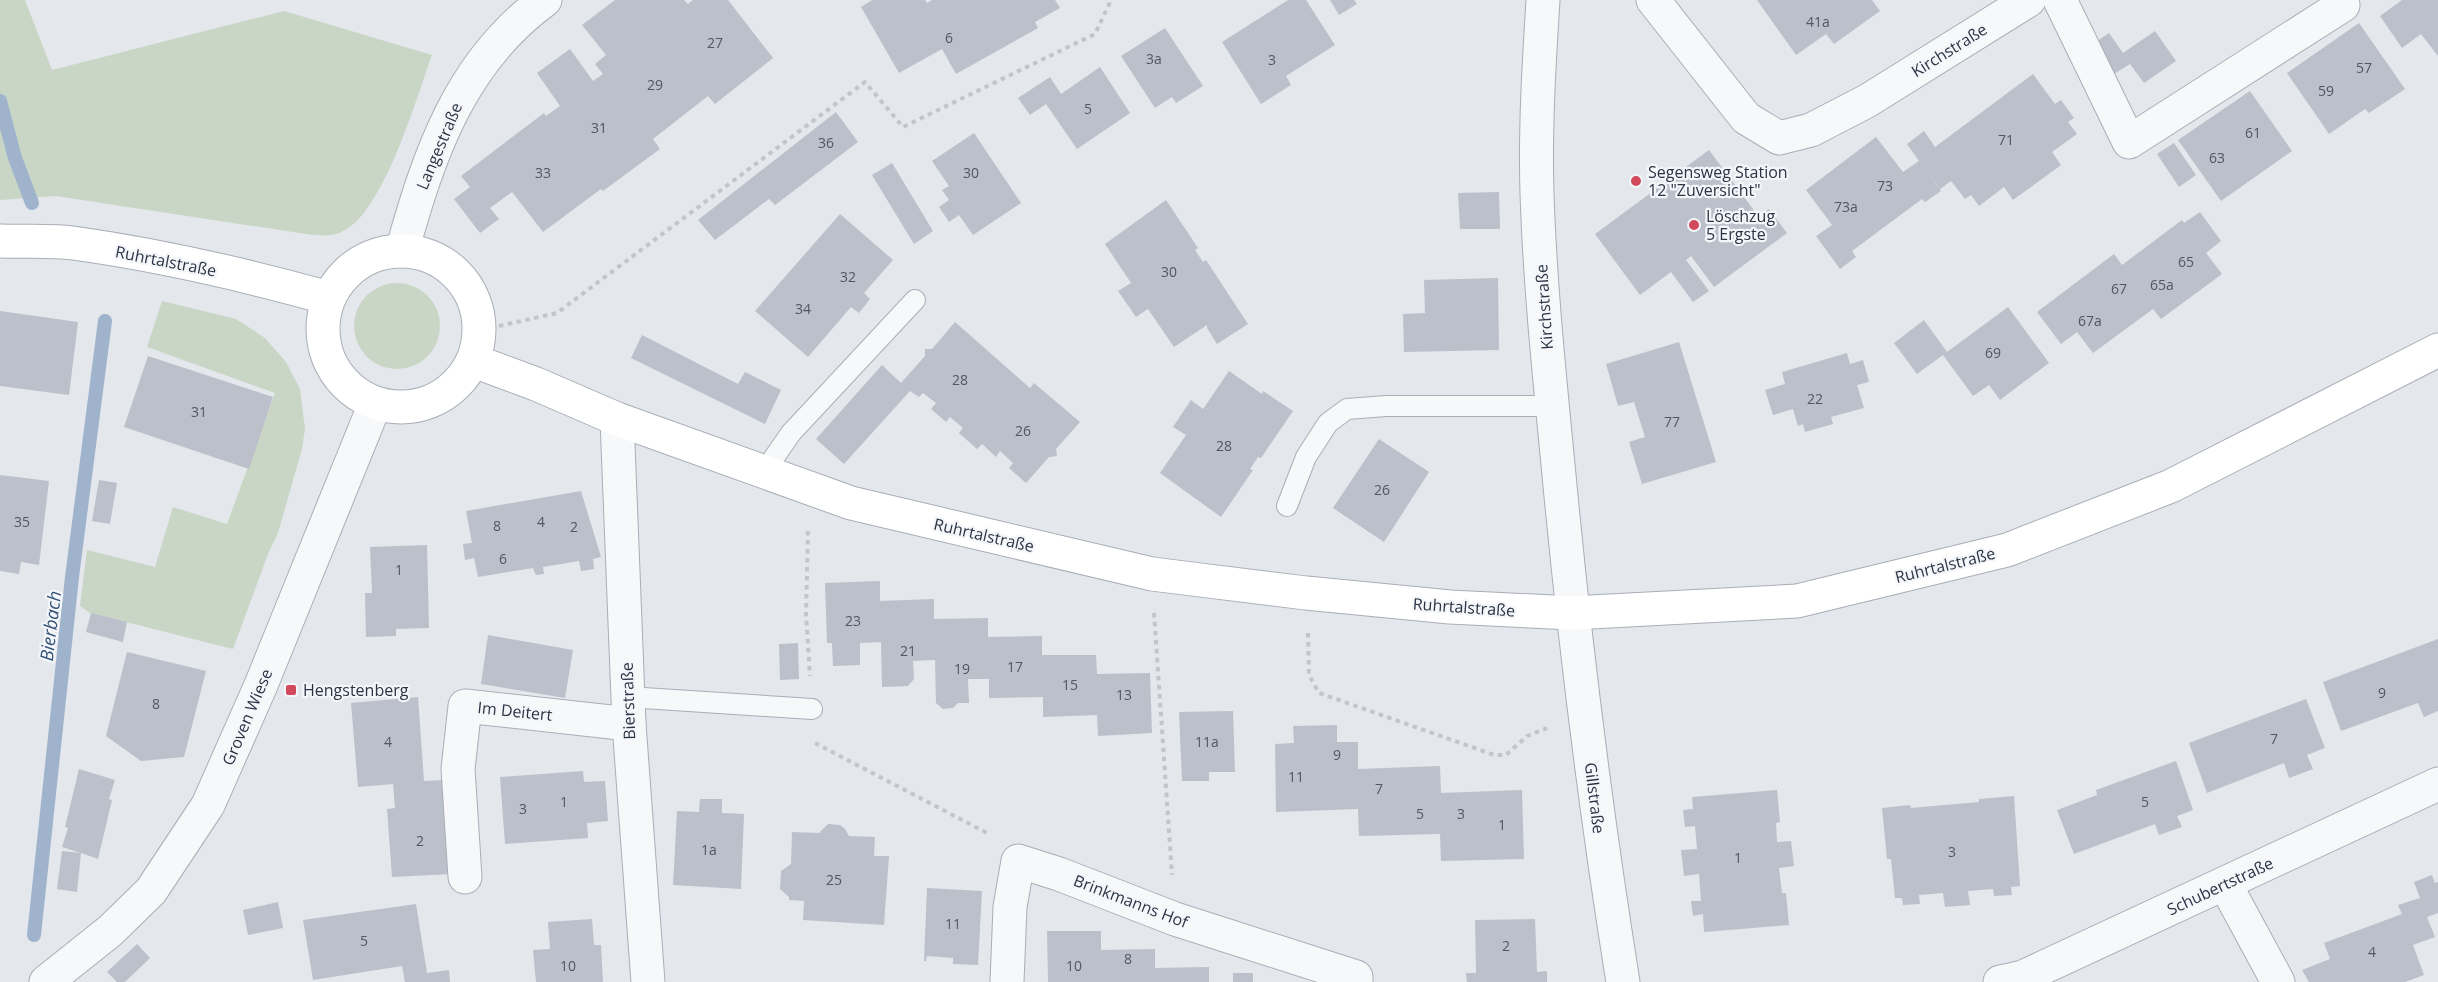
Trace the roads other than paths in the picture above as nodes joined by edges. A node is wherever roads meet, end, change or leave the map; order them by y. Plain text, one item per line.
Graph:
1 (545, 0) edge
2 (1543, 0) edge
3 (1653, 0) edge
4 (2029, 0) edge
5 (2060, 0) edge
6 (2343, 5) dead end
7 (0, 241) edge
8 (402, 251) junction
9 (329, 298) junction
10 (915, 300) dead end
11 (478, 346) junction
12 (2438, 350) edge
13 (375, 404) junction
14 (1552, 406) junction
15 (617, 419) junction
16 (764, 472) junction
17 (1287, 506) dead end
18 (1572, 613) junction
19 (812, 710) road end
20 (629, 711) junction
21 (2438, 784) edge
22 (465, 877) dead end
23 (2225, 884) junction
24 (46, 982) edge
25 (648, 982) edge
26 (1007, 982) edge
27 (1356, 982) edge
28 (1623, 982) edge
29 (2000, 982) edge
30 (2278, 982) edge

1 - 8 street, Langestraße
2 - 14 street, Kirchstraße
3 - 4 street, Kirchstraße
5 - 6 street
7 - 9 main road, Ruhrtalstraße
8 - 9 main road
8 - 11 main road
9 - 13 main road
10 - 16 lane
11 - 13 main road
11 - 15 main road, Ruhrtalstraße
12 - 18 main road, Ruhrtalstraße
13 - 24 street, Groven Wiese
14 - 17 lane
14 - 18 street, Kirchstraße
15 - 16 main road, Ruhrtalstraße
15 - 20 street, Bierstraße
16 - 18 main road, Ruhrtalstraße
18 - 28 street, Gillstraße
19 - 20 lane
20 - 22 street, Im Deitert
20 - 25 street, Bierstraße
21 - 23 street, Schubertstraße
23 - 29 street, Schubertstraße
23 - 30 street
26 - 27 street, Brinkmanns Hof

